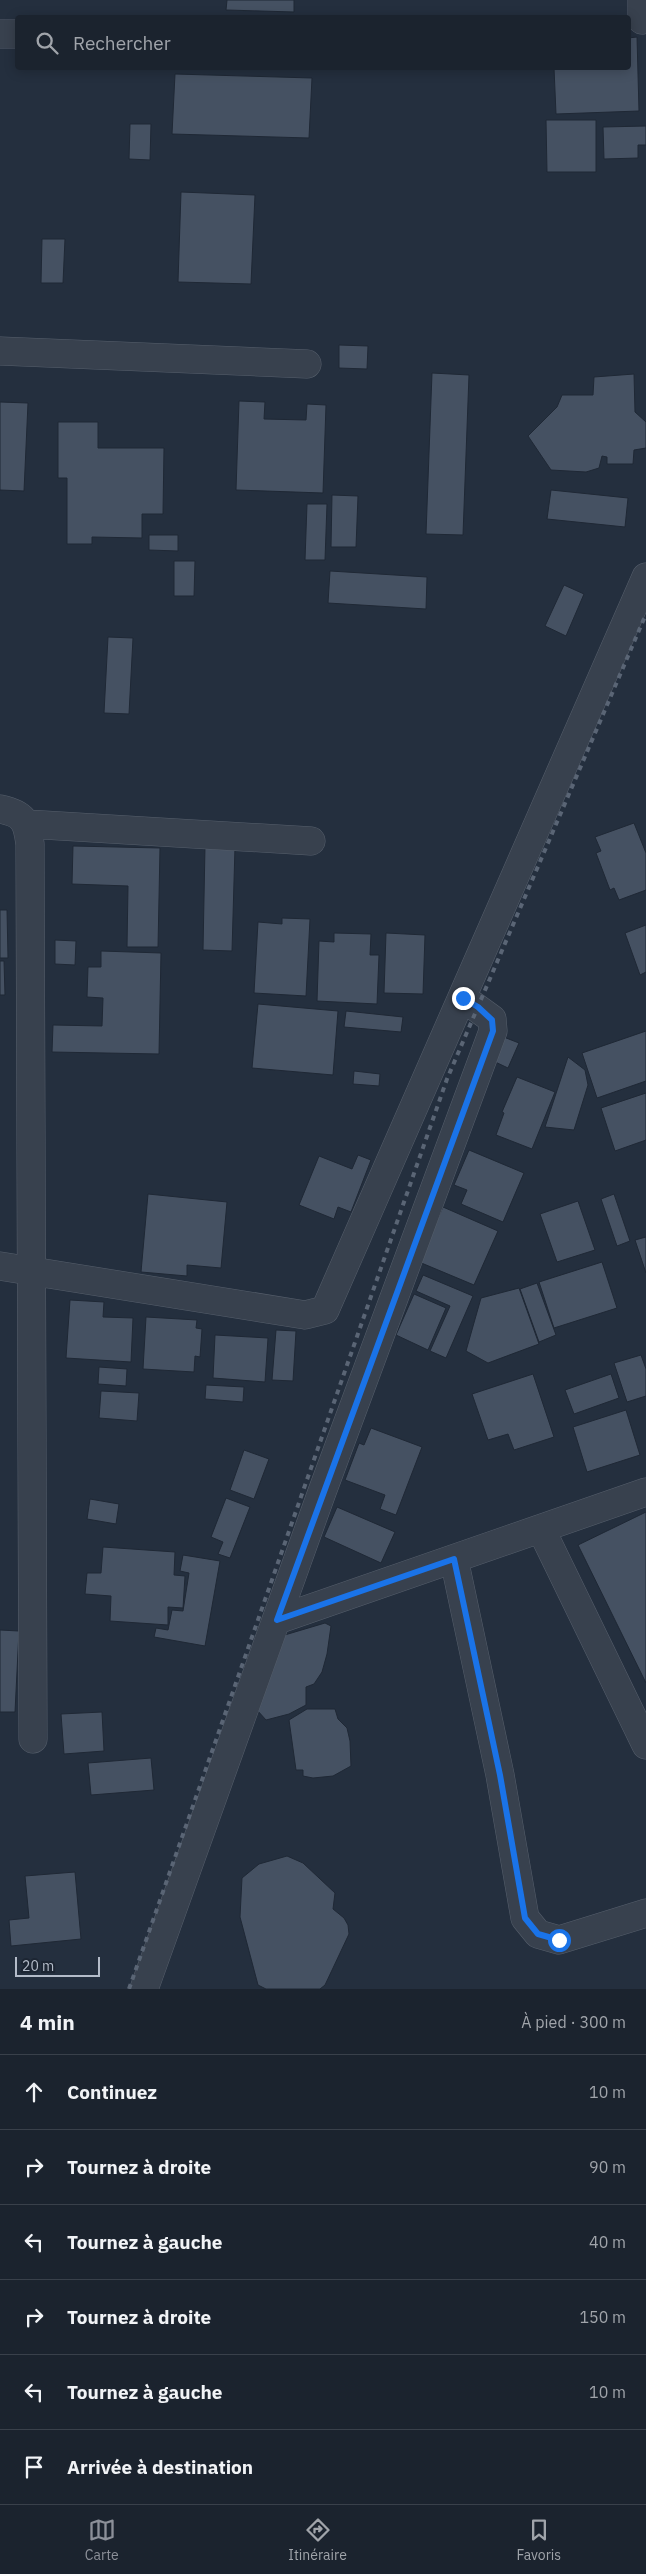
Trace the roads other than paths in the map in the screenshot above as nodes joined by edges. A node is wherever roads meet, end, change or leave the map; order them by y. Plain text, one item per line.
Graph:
1 (0, 34) edge
2 (15, 34) edge
3 (0, 351) edge
4 (307, 364) dead end
5 (646, 577) edge
6 (0, 808) edge
7 (27, 824) junction
8 (311, 841) dead end
9 (463, 998) junction
10 (0, 1266) edge
11 (32, 1270) junction
12 (646, 1492) edge
13 (541, 1529) junction
14 (454, 1559) junction
15 (277, 1620) junction
16 (33, 1739) dead end
17 (646, 1745) edge
18 (646, 1913) edge
19 (144, 1989) edge

1 - 2 street
3 - 4 street
5 - 9 street
6 - 7 street
7 - 8 street
7 - 11 street
9 - 11 street
9 - 15 street
10 - 11 street
11 - 16 street
12 - 13 street
13 - 14 street
13 - 17 street
14 - 15 street
14 - 18 street
15 - 19 street

